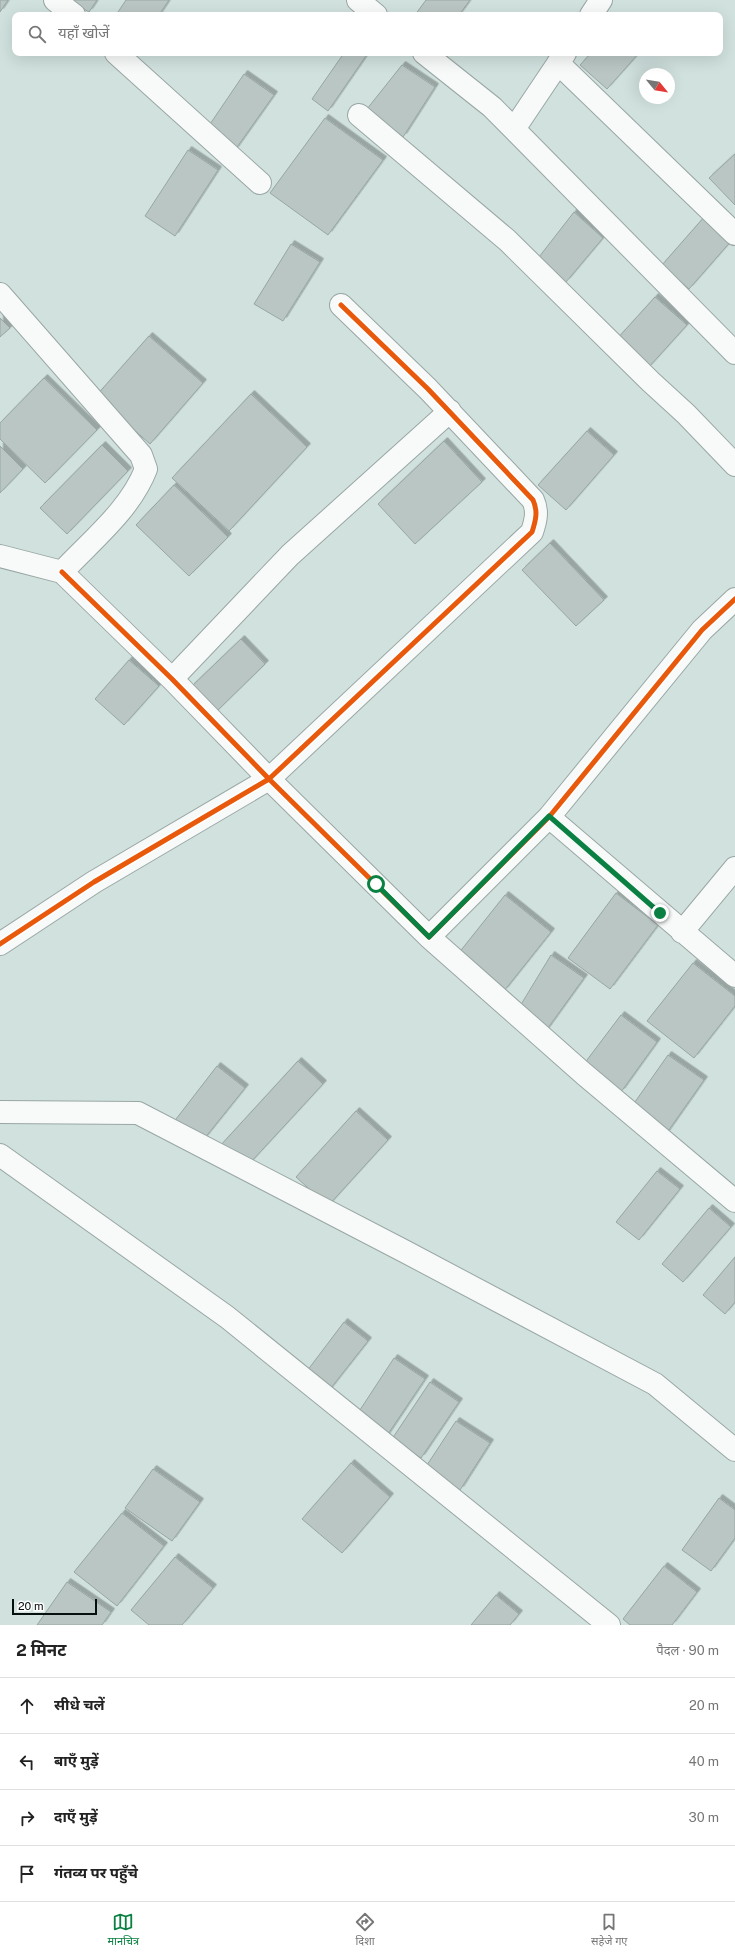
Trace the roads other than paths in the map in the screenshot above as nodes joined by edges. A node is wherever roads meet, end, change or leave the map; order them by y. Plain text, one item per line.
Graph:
1 (56, 0) edge
2 (358, 0) edge
3 (601, 0) edge
4 (70, 12) edge
5 (372, 12) edge
6 (593, 12) edge
7 (119, 56) edge
8 (428, 56) edge
9 (562, 58) edge
10 (359, 114) dead end
11 (514, 129) junction
12 (260, 183) dead end
13 (735, 234) edge
14 (0, 294) edge
15 (341, 305) dead end
16 (735, 353) edge
17 (450, 411) junction
18 (735, 465) edge
19 (0, 556) edge
20 (62, 572) junction
21 (735, 598) edge
22 (172, 679) junction
23 (269, 779) junction
24 (549, 816) junction
25 (735, 868) edge
26 (682, 932) junction
27 (429, 937) junction
28 (0, 944) edge
29 (735, 976) edge
30 (0, 1112) edge
31 (0, 1155) edge
32 (735, 1201) edge
33 (735, 1450) edge
34 (609, 1625) edge

1 - 4 street
2 - 5 street
3 - 6 street
7 - 12 street
8 - 11 street
9 - 11 street
9 - 13 street
10 - 18 street
11 - 16 street
14 - 20 street
15 - 17 street
17 - 22 street
17 - 23 street
19 - 20 street
20 - 22 street
21 - 24 street
22 - 23 street
23 - 27 street
23 - 28 street
24 - 26 street
24 - 27 street
25 - 26 street
26 - 29 street
27 - 32 street
30 - 33 street
31 - 34 street

